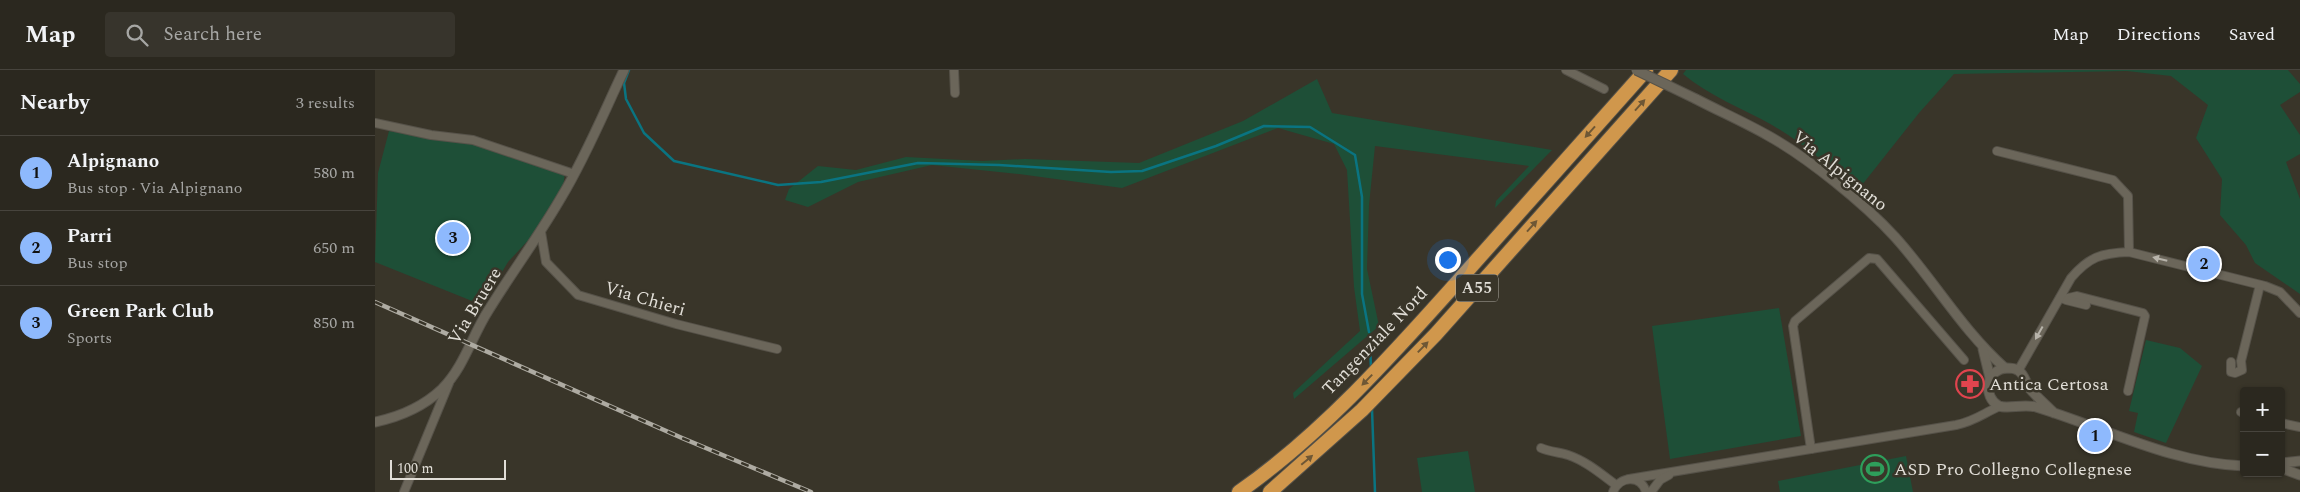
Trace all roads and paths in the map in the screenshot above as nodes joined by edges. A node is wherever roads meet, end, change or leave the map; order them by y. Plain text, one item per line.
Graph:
1 (624, 70) edge
2 (954, 70) edge
3 (1566, 70) edge
4 (1636, 70) edge
5 (1646, 70) edge
6 (1671, 70) edge
7 (1605, 89) dead end
8 (955, 93) dead end
9 (375, 123) edge
10 (1997, 151) dead end
11 (574, 174) junction
12 (541, 232) junction
13 (2129, 252) junction
14 (2260, 285) junction
15 (2062, 298) junction
16 (2086, 305) dead end
17 (2300, 313) edge
18 (777, 349) dead end
19 (1983, 349) junction
20 (1964, 360) dead end
21 (2231, 362) dead end
22 (2005, 368) junction
23 (2019, 371) junction
24 (1990, 378) junction
25 (451, 379) junction
26 (2028, 386) junction
27 (2128, 391) dead end
28 (1991, 398) junction
29 (2018, 405) junction
30 (2000, 406) junction
31 (2054, 412) junction
32 (1985, 413) junction
33 (375, 422) edge
34 (2285, 424) edge
35 (2300, 429) edge
36 (1541, 448) dead end
37 (1811, 448) junction
38 (2300, 461) edge
39 (2285, 463) edge
40 (2240, 466) edge
41 (2285, 469) edge
42 (1673, 473) junction
43 (2300, 475) edge
44 (1629, 479) junction
45 (1614, 489) edge
46 (404, 492) edge
47 (1239, 492) edge
48 (1270, 492) edge
49 (1646, 492) edge
50 (1651, 492) edge

1 - 11 street, Via Bruere
2 - 8 street
3 - 7 street
4 - 19 street, Via Alpignano, bridge
5 -> 47 highway, Tangenziale Nord / A55
48 -> 6 highway, A55
9 - 11 street
10 - 13 street
11 - 12 street, Via Bruere
12 - 18 street, Via Chieri
12 - 25 street, Via Bruere
14 -> 13 street
13 - 15 street
14 - 17 street
14 - 21 street
15 - 16 street
15 -> 23 street
15 - 27 street
19 - 22 street
19 - 24 street
20 - 37 street
22 - 23 street
22 - 24 street
23 - 26 street
24 - 28 street
25 - 33 street, Via Bruere
25 - 46 street
26 - 29 street
26 - 31 street
28 - 30 street
28 - 32 street
29 - 30 street
29 - 31 street
30 - 32 street
31 - 40 street
32 - 37 street
34 - 35 street
36 - 45 street
37 - 42 street
38 - 39 street
41 - 43 street
42 - 44 street
42 - 50 street
44 - 45 street
44 - 49 street

